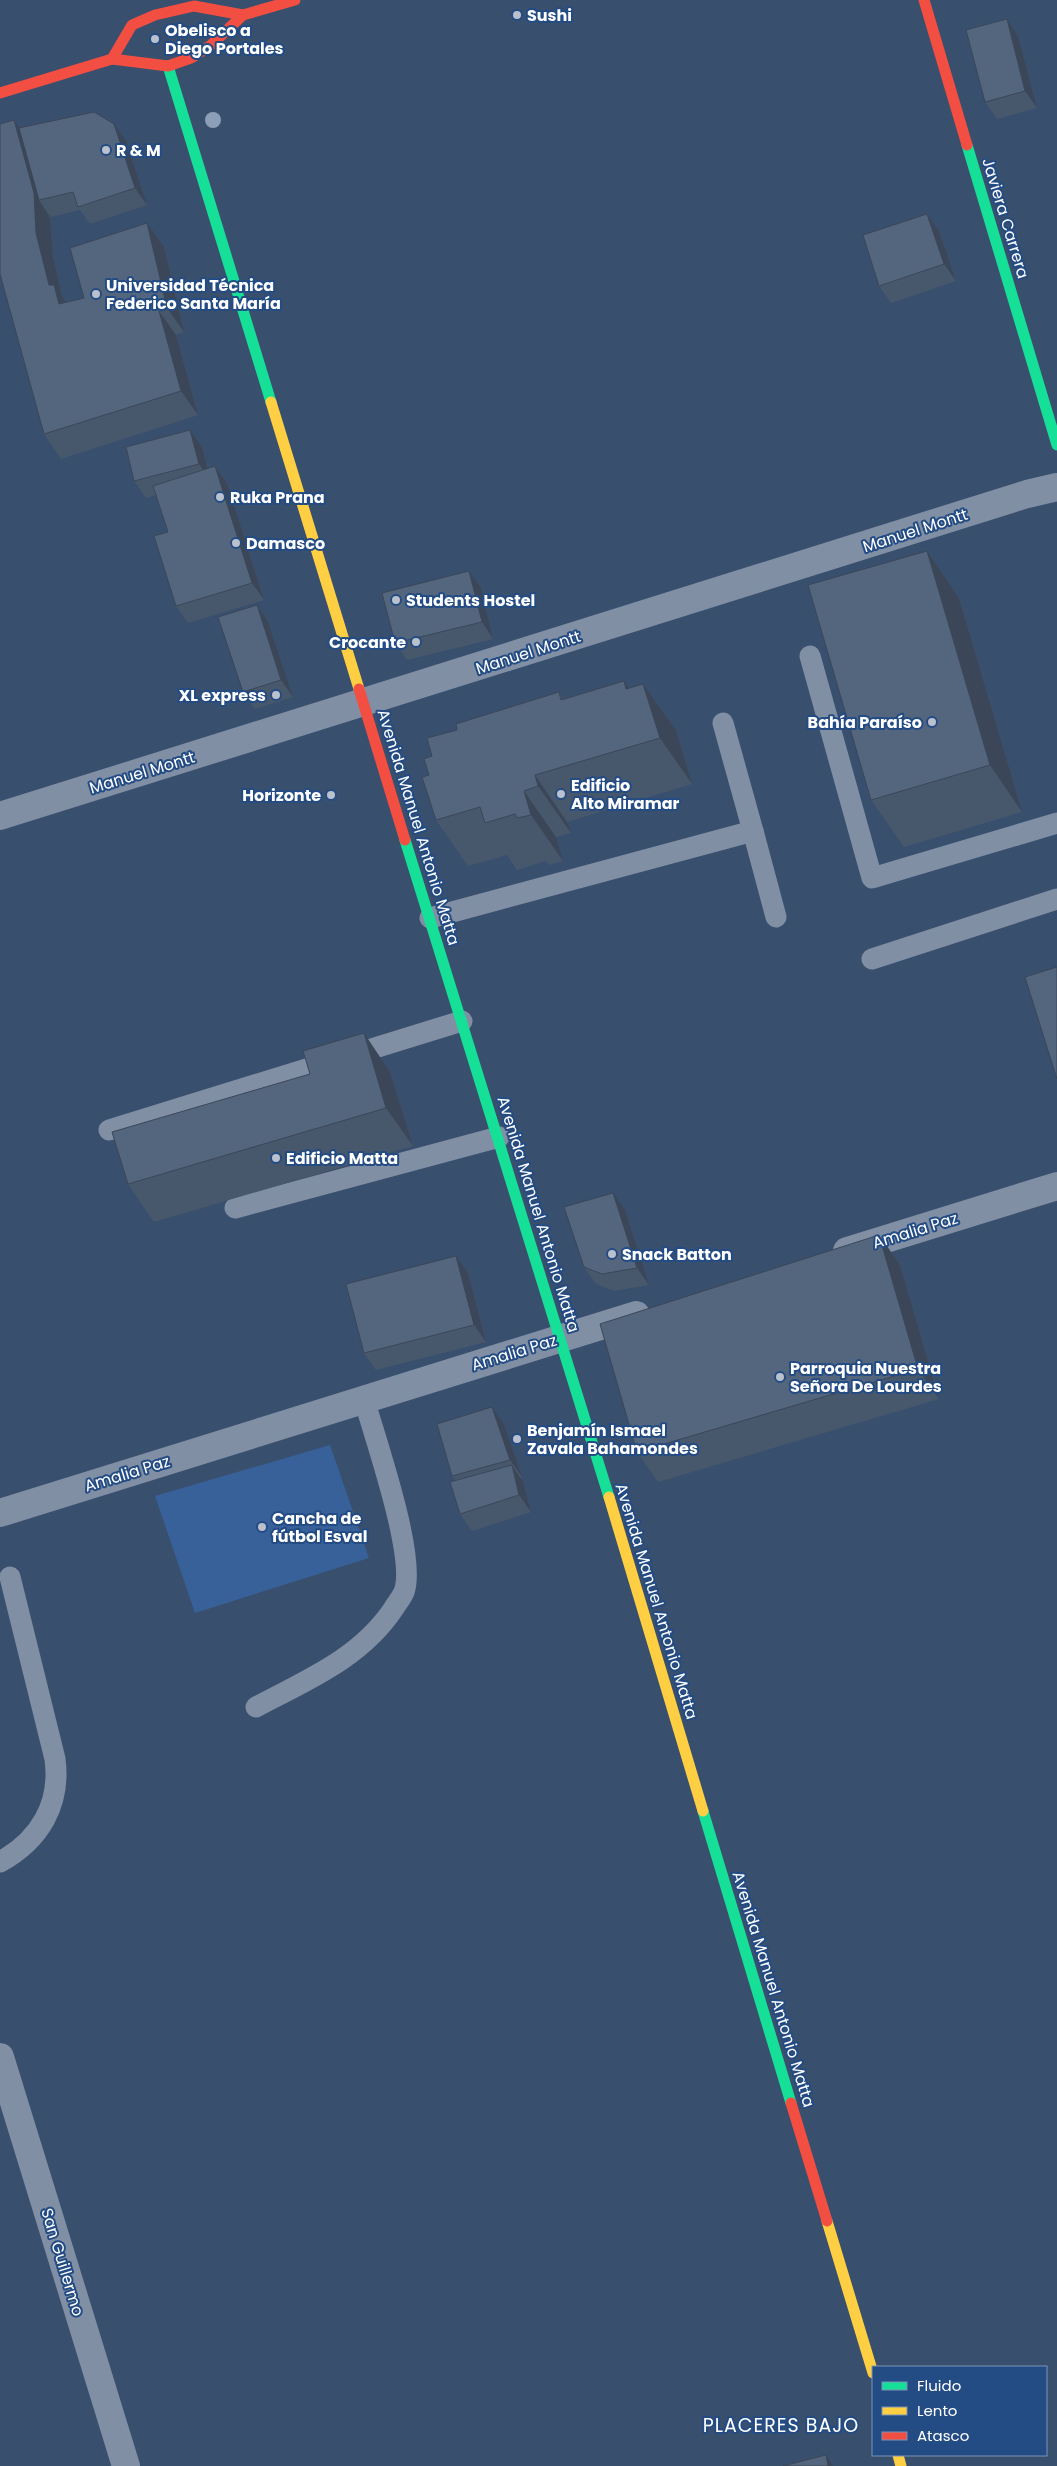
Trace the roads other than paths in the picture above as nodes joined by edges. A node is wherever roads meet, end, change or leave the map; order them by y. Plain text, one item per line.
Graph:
1 (295, 0) edge
2 (924, 0) edge
3 (243, 15) junction
4 (112, 59) junction
5 (168, 66) junction
6 (0, 92) edge
7 (1057, 445) edge
8 (1057, 487) edge
9 (810, 656) dead end
10 (363, 704) junction
11 (723, 723) dead end
12 (0, 816) edge
13 (1057, 823) edge
14 (753, 831) junction
15 (1057, 899) edge
16 (776, 917) dead end
17 (430, 918) junction
18 (872, 959) dead end
19 (462, 1021) junction
20 (109, 1130) dead end
21 (499, 1137) junction
22 (1057, 1186) edge
23 (235, 1208) dead end
24 (819, 1259) edge
25 (656, 1308) edge
26 (561, 1338) junction
27 (364, 1399) junction
28 (0, 1513) edge
29 (10, 1577) dead end
30 (256, 1707) dead end
31 (0, 1862) edge
32 (0, 2057) edge
33 (872, 2370) edge
34 (126, 2466) edge

1 - 3 main road
2 - 7 main road, Javiera Carrera
3 - 4 main road
3 - 5 main road
4 - 5 main road
4 - 6 main road
5 - 10 main road, Avenida Manuel Antonio Matta
8 - 10 street, Manuel Montt
9 - 13 lane
10 - 12 street, Manuel Montt
10 - 17 main road, Avenida Manuel Antonio Matta
11 - 14 lane
14 - 16 lane
14 - 17 lane
15 - 18 lane
17 - 19 main road, Avenida Manuel Antonio Matta
19 - 20 lane
19 - 21 main road, Avenida Manuel Antonio Matta
21 - 23 lane
21 - 26 main road, Avenida Manuel Antonio Matta
22 - 24 street, Amalia Paz
25 - 26 street, Amalia Paz
26 - 27 street, Amalia Paz
26 - 33 main road, Avenida Manuel Antonio Matta
27 - 28 street, Amalia Paz
27 - 30 lane
29 - 31 lane
32 - 34 street, San Guillermo

